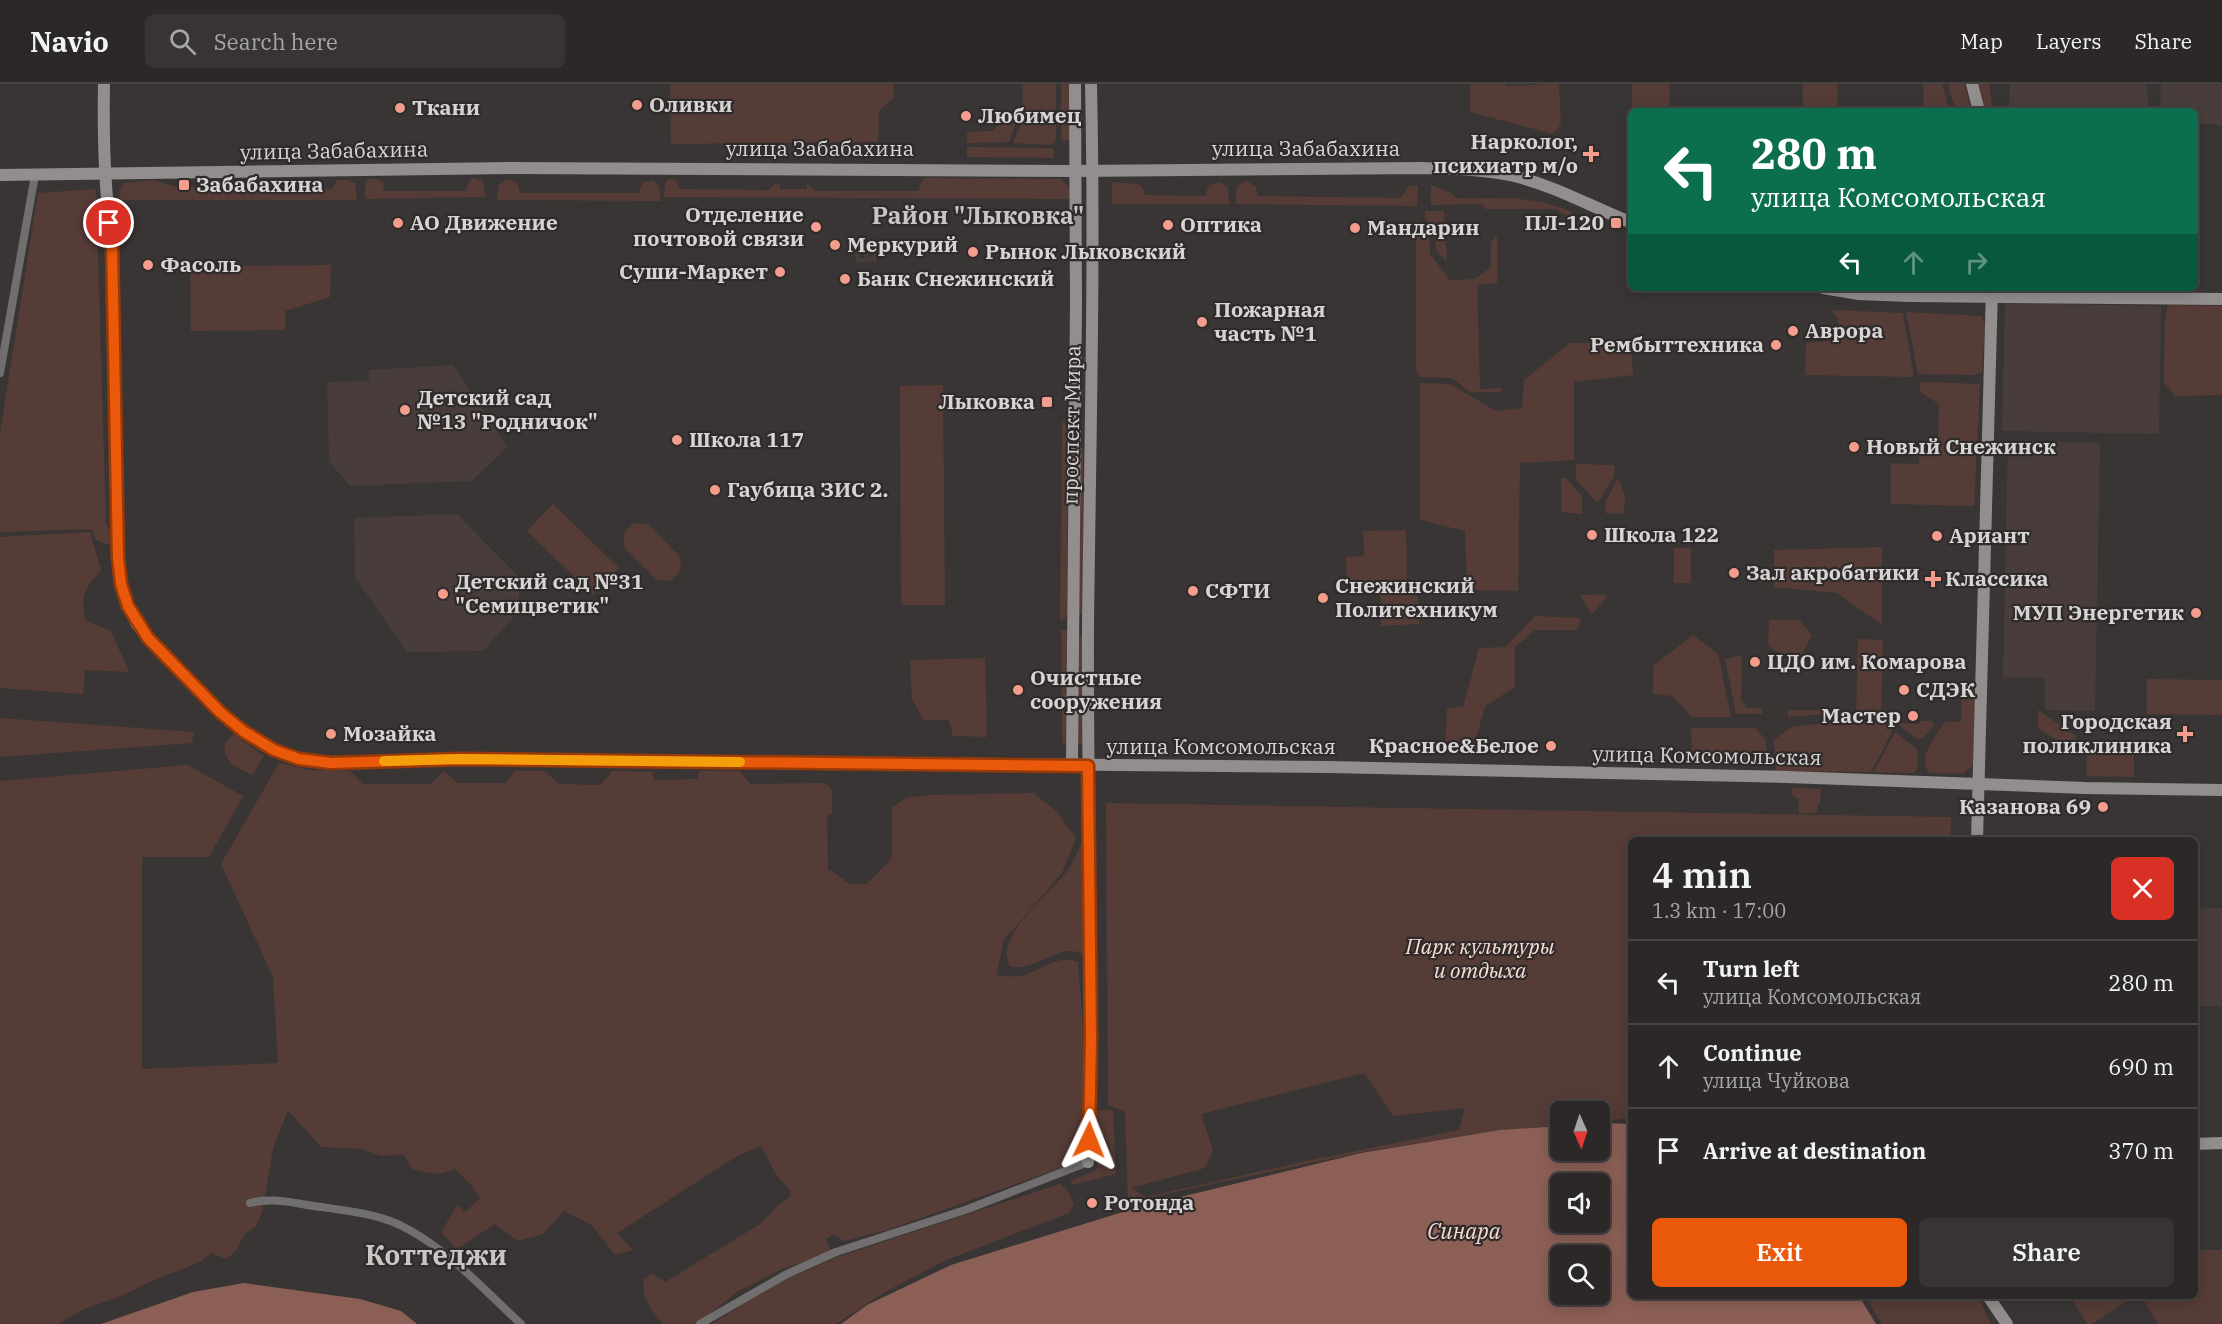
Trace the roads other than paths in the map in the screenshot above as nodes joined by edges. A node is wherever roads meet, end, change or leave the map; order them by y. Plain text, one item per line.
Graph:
1 (104, 84) edge
2 (1075, 84) edge
3 (1091, 84) edge
4 (1972, 84) edge
5 (1978, 108) edge
6 (1075, 171) junction
7 (1093, 171) junction
8 (104, 174) junction
9 (0, 175) edge
10 (35, 175) junction
11 (1628, 221) edge
12 (1841, 291) edge
13 (1992, 292) edge
14 (2222, 299) edge
15 (1076, 330) junction
16 (1093, 330) junction
17 (0, 372) edge
18 (1074, 441) junction
19 (1092, 441) junction
20 (1088, 625) junction
21 (1073, 626) junction
22 (1072, 765) junction
23 (1088, 766) junction
24 (1979, 784) junction
25 (2222, 790) edge
26 (1977, 837) edge
27 (2222, 1143) edge
28 (2198, 1144) edge
29 (1088, 1162) joint
30 (250, 1203) dead end
31 (1990, 1299) edge
32 (521, 1324) edge
33 (700, 1324) edge
34 (2007, 1324) edge

1 - 8 street, улица Комсомольская
2 - 6 street, проспект Мира
3 - 7 street, проспект Мира
4 - 5 street
6 - 7 street, улица Забабахина
6 - 8 street, улица Забабахина
6 - 15 street, проспект Мира
7 - 11 street, улица Забабахина
7 - 16 street, проспект Мира
8 - 10 street, улица Забабахина
8 - 22 street, улица Комсомольская
9 - 10 street, улица Забабахина
10 - 17 street
12 - 13 street
13 - 14 street
13 - 24 street
15 - 16 street
15 - 18 street, проспект Мира
16 - 19 street, проспект Мира
18 - 19 street
18 - 21 street, проспект Мира
19 - 20 street, проспект Мира
20 - 21 street
20 - 23 street, проспект Мира
21 - 22 street, проспект Мира
22 - 23 street, улица Комсомольская
23 - 24 street, улица Комсомольская
23 - 29 street, проспект Мира
24 - 25 street, улица Комсомольская
24 - 26 street
27 - 28 street
29 - 33 street
30 - 32 street
31 - 34 street

